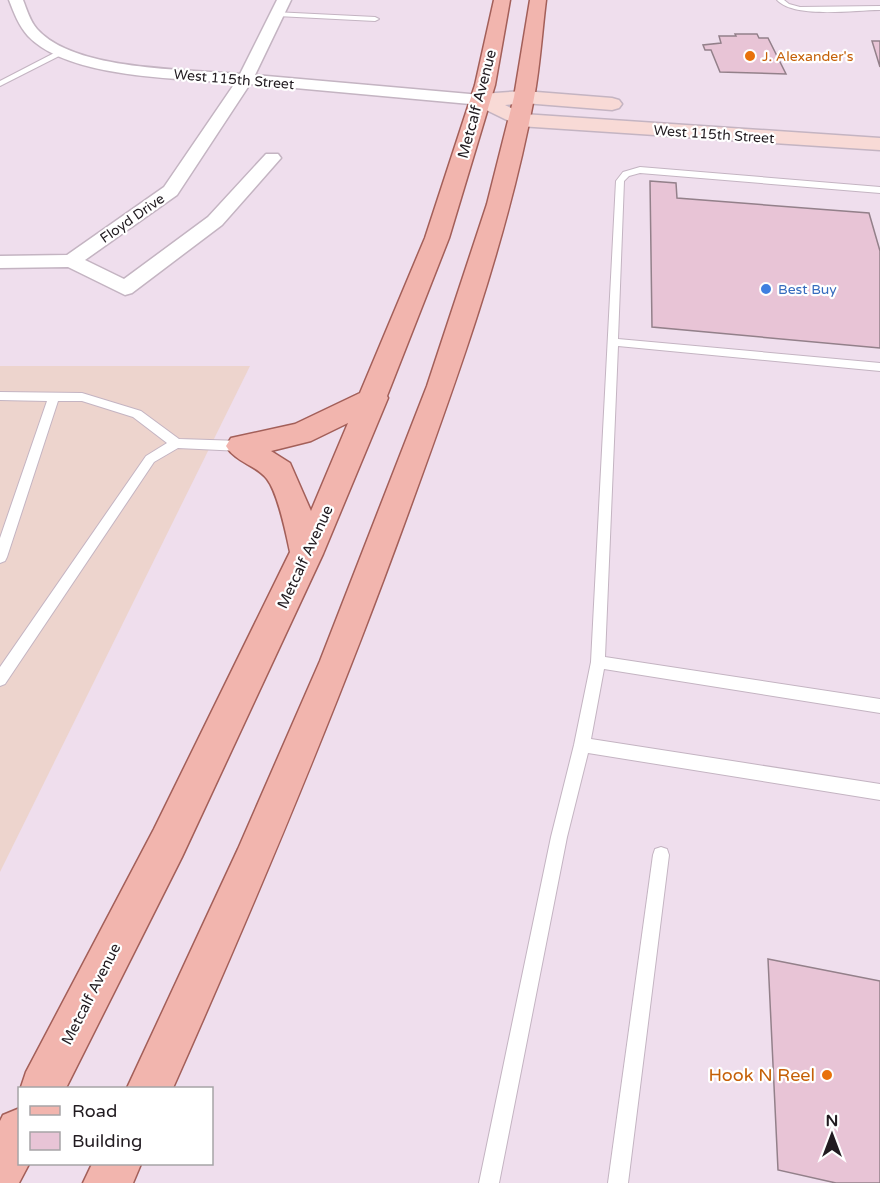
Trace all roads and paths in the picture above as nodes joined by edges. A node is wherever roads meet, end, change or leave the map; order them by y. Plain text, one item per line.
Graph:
1 (16, 0) edge
2 (502, 0) edge
3 (538, 0) edge
4 (780, 0) edge
5 (281, 7) edge
6 (879, 9) edge
7 (375, 19) dead end
8 (63, 52) junction
9 (245, 80) junction
10 (0, 84) edge
11 (524, 97) junction
12 (481, 100) junction
13 (630, 106) dead end
14 (787, 118) dead end
15 (519, 120) junction
16 (880, 125) edge
17 (880, 144) edge
18 (272, 158) dead end
19 (880, 190) edge
20 (71, 261) junction
21 (0, 262) edge
22 (614, 342) junction
23 (880, 367) edge
24 (0, 396) edge
25 (54, 396) junction
26 (374, 398) junction
27 (176, 443) junction
28 (241, 446) junction
29 (307, 554) junction
30 (0, 557) edge
31 (598, 663) junction
32 (0, 679) edge
33 (880, 706) edge
34 (582, 745) junction
35 (880, 792) edge
36 (660, 855) dead end
37 (43, 1087) edge
38 (151, 1087) edge
39 (18, 1136) edge
40 (117, 1165) edge
41 (0, 1169) edge
42 (108, 1183) edge
43 (489, 1183) edge
44 (618, 1183) edge

1 - 8 street, West 115th Street
2 - 12 main road, Metcalf Avenue
3 - 11 main road
4 - 6 lane
5 - 7 lane
5 - 9 street, Floyd Drive
8 - 9 street, West 115th Street
8 - 10 lane
9 - 12 street, West 115th Street
9 - 20 street, Floyd Drive
11 - 12 street, West 115th Street
11 - 13 street, West 115th Street
11 - 15 main road
12 - 15 street, West 115th Street
12 - 26 main road, Metcalf Avenue
14 - 16 street, West 115th Street
15 - 17 street, West 115th Street
15 - 38 main road
18 - 20 street
19 - 22 lane
20 - 21 street
22 - 23 lane
22 - 31 lane
24 - 25 lane
25 - 27 lane
25 - 30 lane
26 - 28 main road
26 - 29 main road, Metcalf Avenue
27 - 28 lane
27 - 32 lane
28 - 29 main road
29 - 37 main road, Metcalf Avenue
31 - 33 lane
31 - 34 lane
34 - 35 lane
34 - 43 lane
36 - 44 lane
39 - 41 main road
40 - 42 main road

